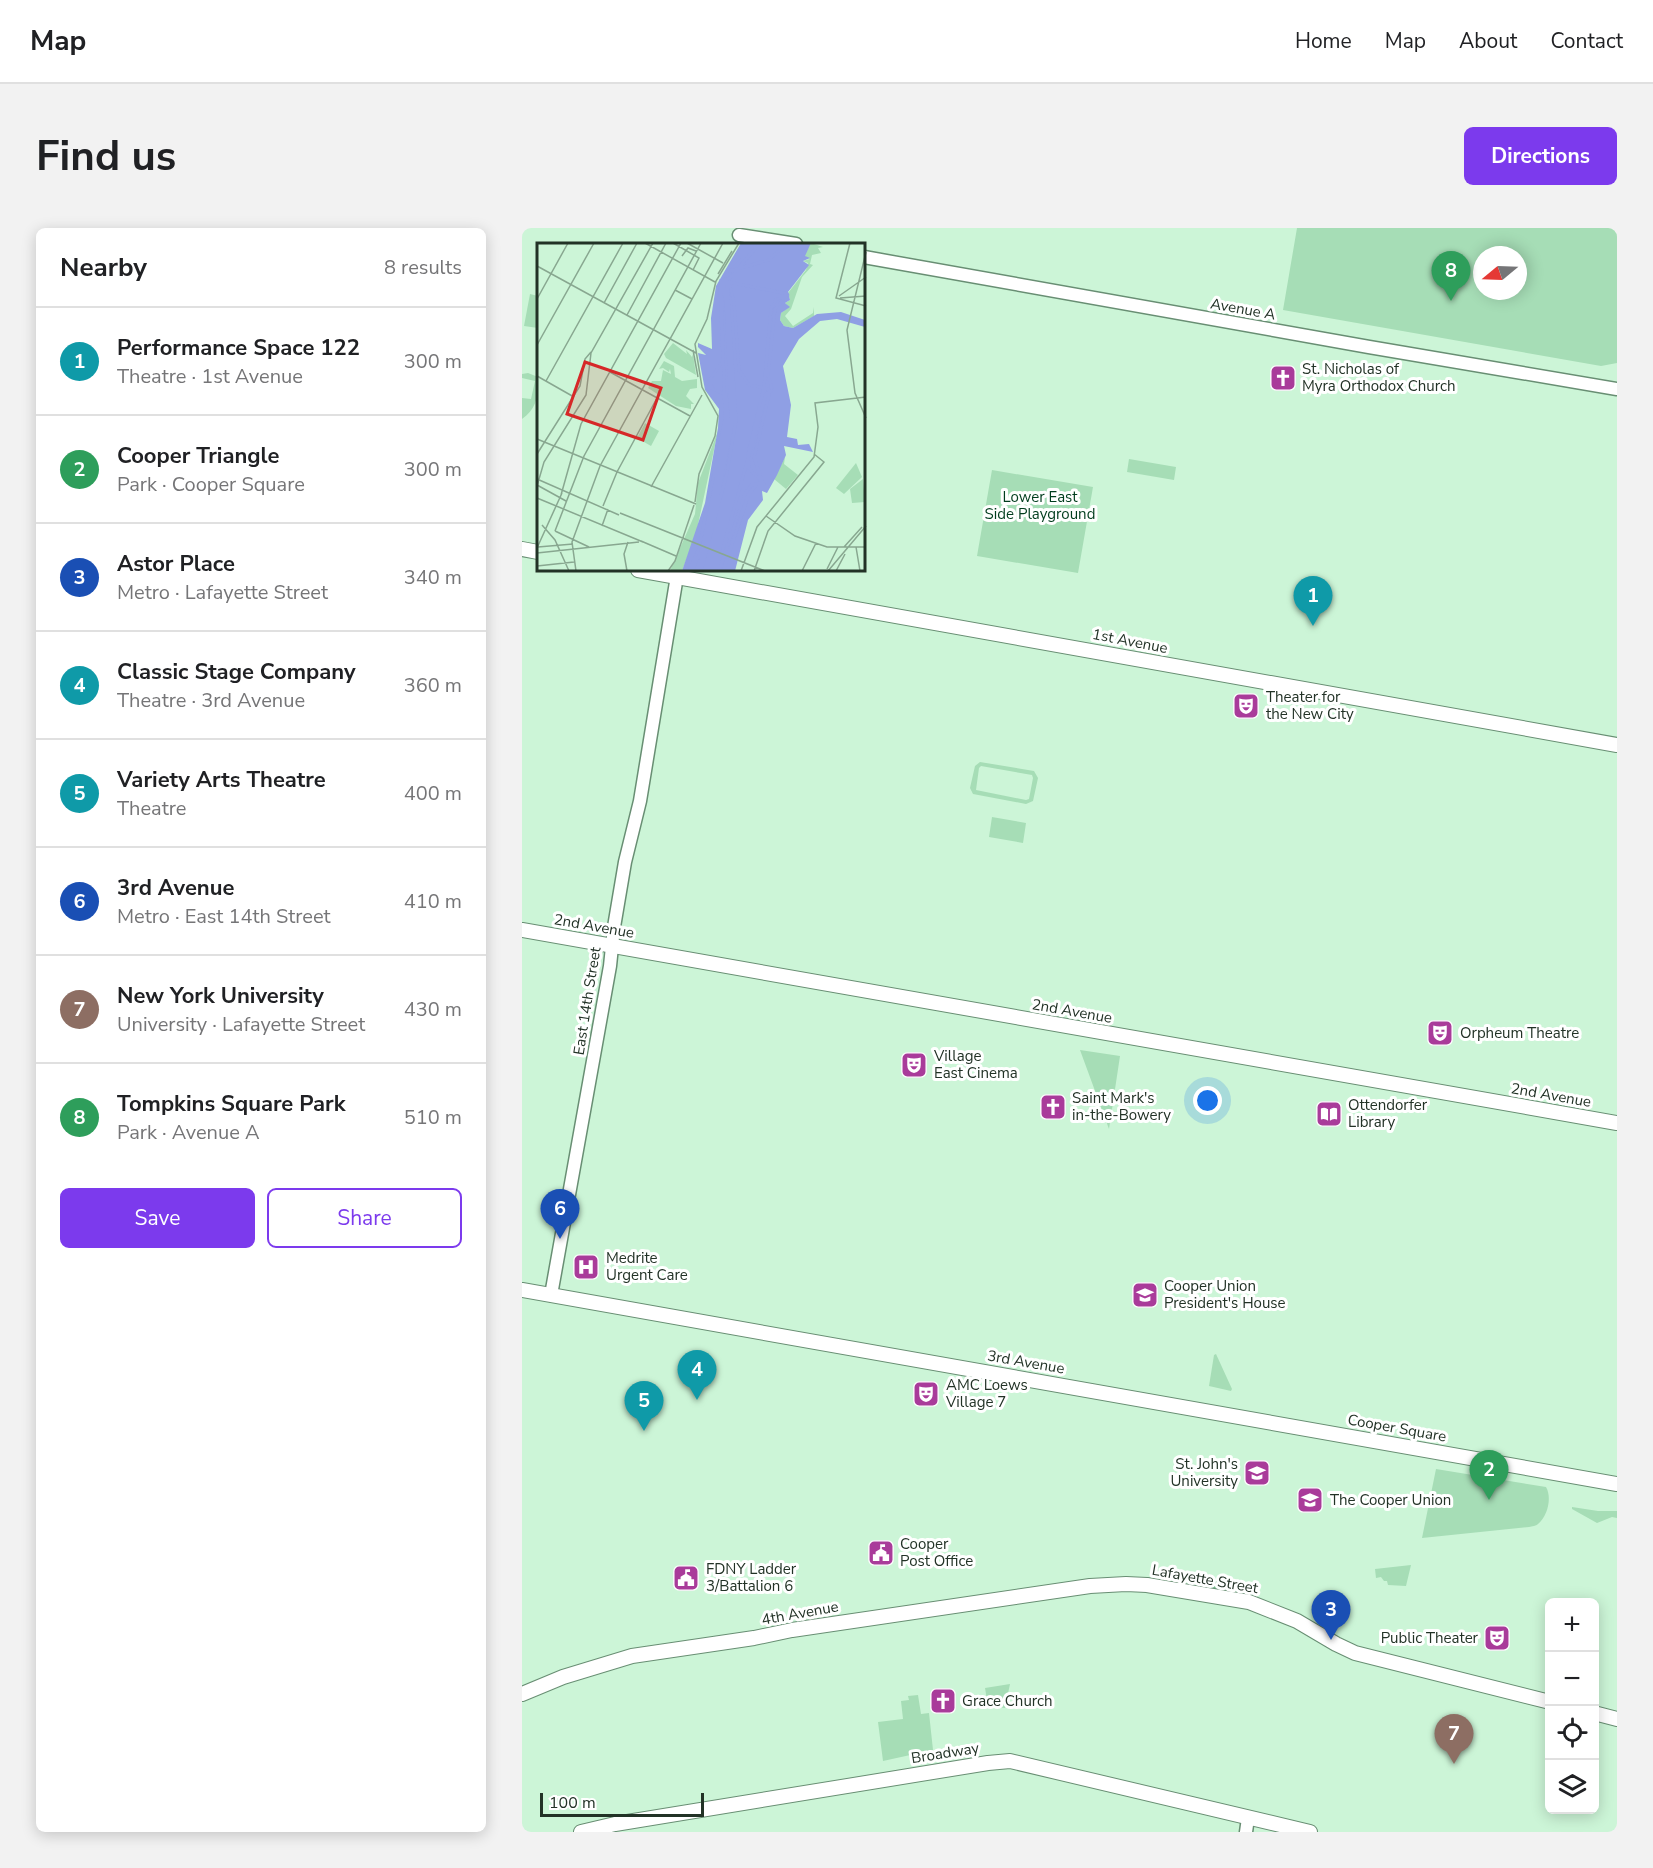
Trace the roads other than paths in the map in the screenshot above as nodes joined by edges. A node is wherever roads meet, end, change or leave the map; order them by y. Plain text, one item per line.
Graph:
1 (739, 236) edge
2 (789, 243) edge
3 (866, 257) edge
4 (1617, 389) edge
5 (522, 549) edge
6 (537, 552) edge
7 (658, 572) edge
8 (678, 574) edge
9 (1617, 745) edge
10 (522, 930) edge
11 (612, 946) junction
12 (1617, 1123) edge
13 (522, 1290) edge
14 (551, 1295) junction
15 (1312, 1430) joint
16 (1617, 1484) edge
17 (1090, 1586) joint
18 (522, 1694) edge
19 (1545, 1701) edge
20 (1599, 1714) edge
21 (1617, 1719) edge
22 (1247, 1825) edge
23 (581, 1832) edge
24 (1310, 1832) edge

1 - 2 main road
3 - 4 main road, Avenue A
5 - 6 main road
7 - 8 main road, 1st Avenue
8 - 9 main road, 1st Avenue
8 - 11 main road, East 14th Street
10 - 11 main road, 2nd Avenue
11 - 12 main road, 2nd Avenue
11 - 14 main road, East 14th Street
13 - 14 main road, 3rd Avenue
14 - 15 main road, 3rd Avenue
15 - 16 main road, Cooper Square
17 - 18 main road, 4th Avenue
17 - 19 main road, Lafayette Street
20 - 21 main road
22 - 23 main road, Broadway
22 - 24 main road, Broadway

